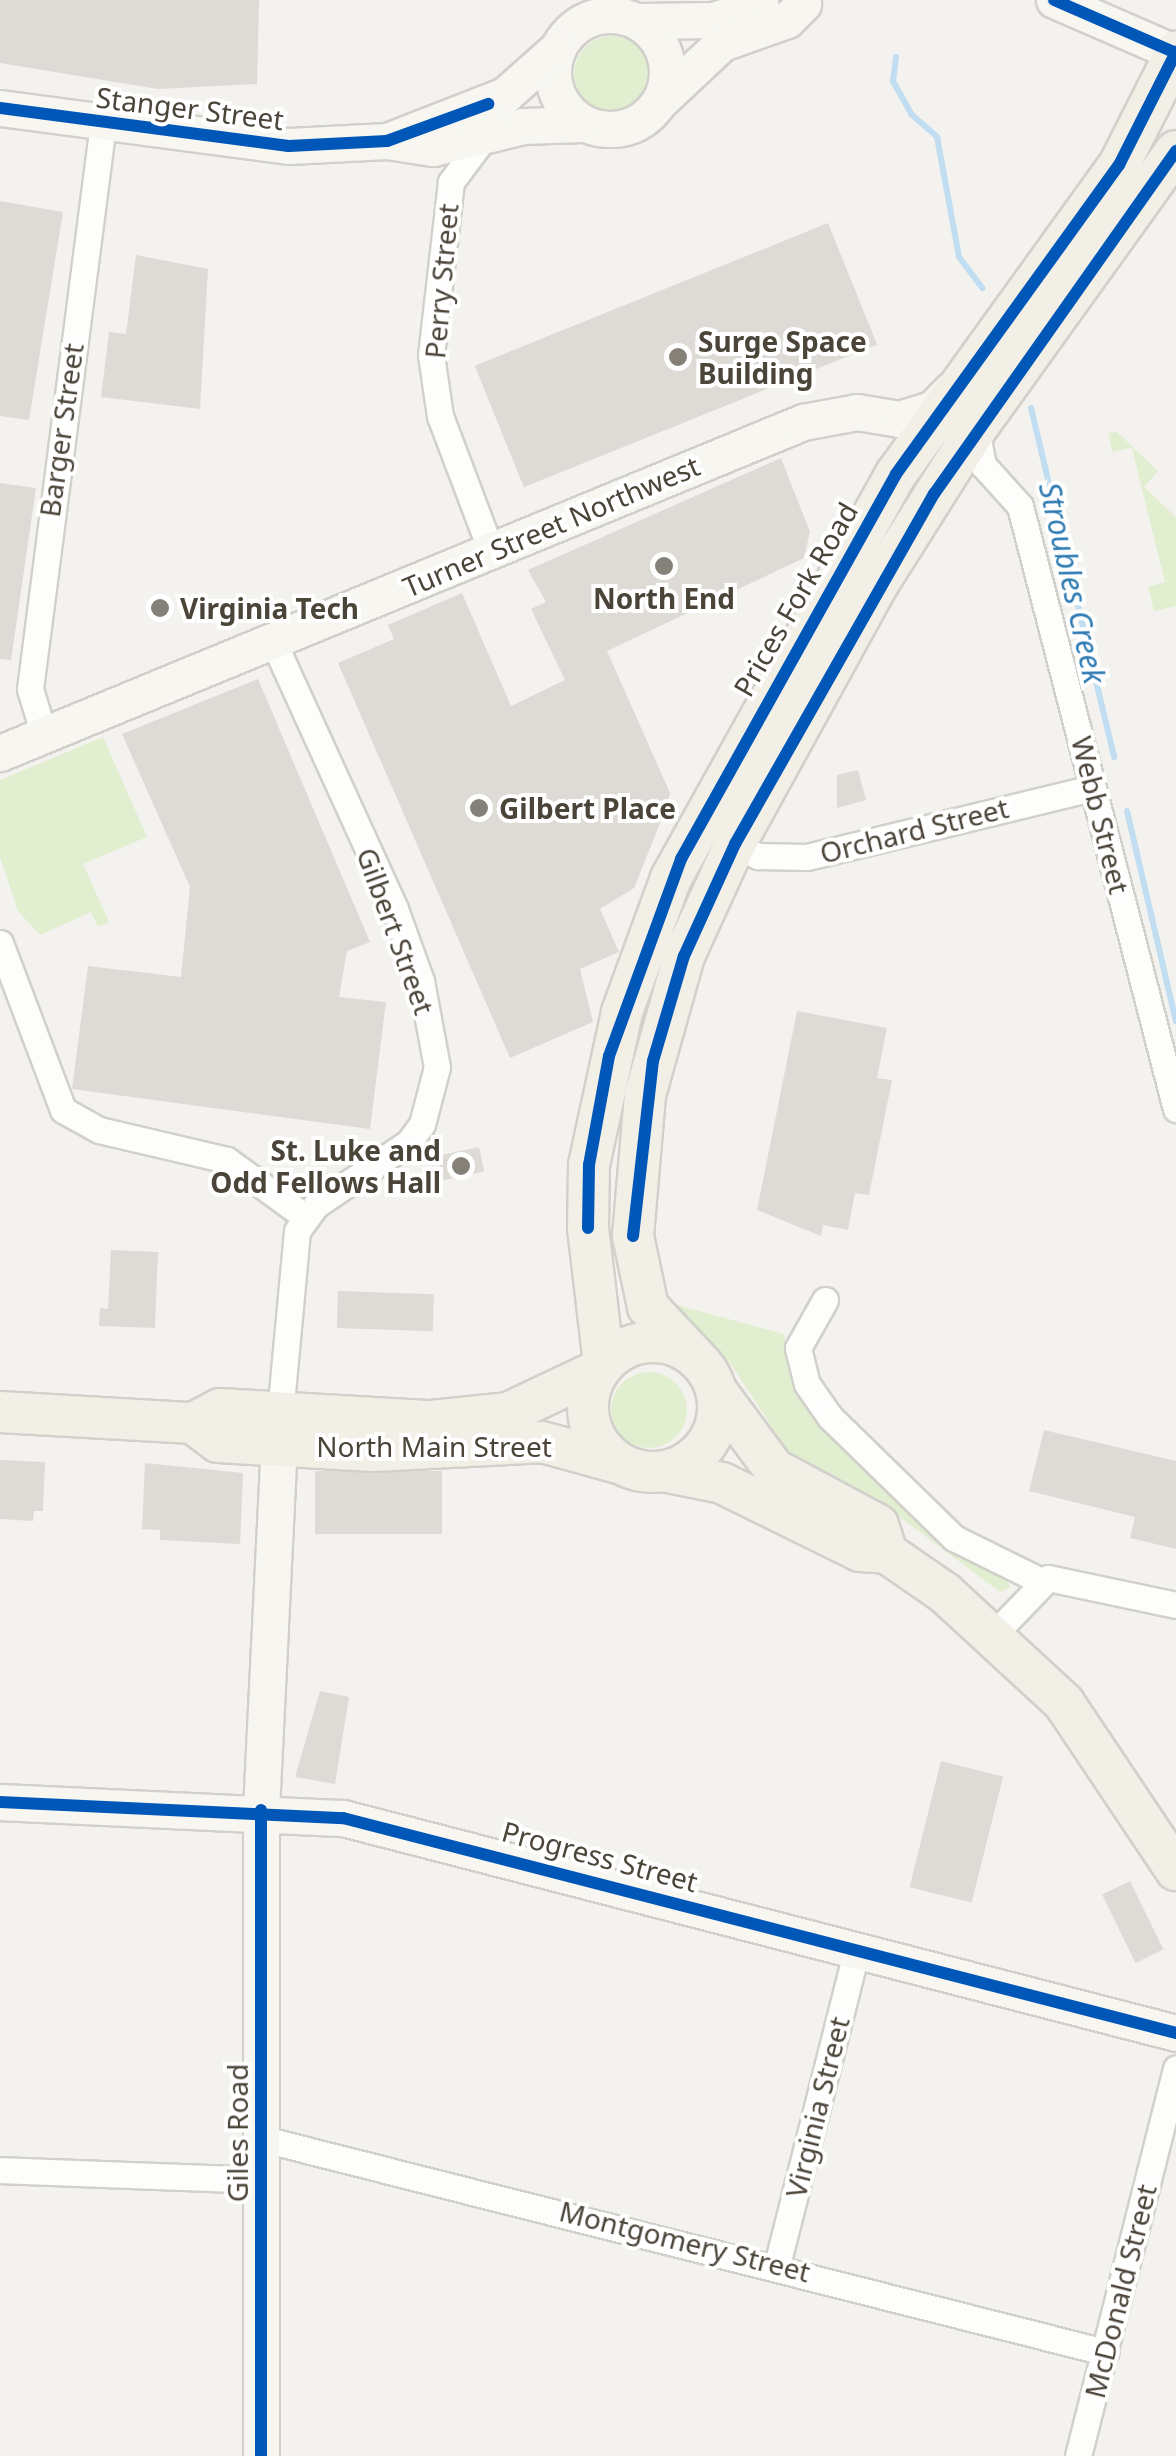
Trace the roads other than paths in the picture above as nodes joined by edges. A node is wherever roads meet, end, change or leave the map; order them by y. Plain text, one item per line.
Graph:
1 (1054, 0) edge
2 (797, 1) edge
3 (640, 21) junction
4 (558, 48) junction
5 (1176, 52) edge
6 (657, 104) junction
7 (0, 108) edge
8 (103, 124) junction
9 (582, 124) junction
10 (486, 135) junction
11 (387, 141) junction
12 (433, 148) junction
13 (1176, 151) edge
14 (451, 182) junction
15 (956, 384) junction
16 (884, 420) junction
17 (976, 429) junction
18 (989, 475) junction
19 (886, 491) junction
20 (934, 494) junction
21 (492, 550) junction
22 (274, 641) junction
23 (748, 733) junction
24 (44, 735) junction
25 (0, 753) edge
26 (1094, 788) junction
27 (702, 818) junction
28 (735, 844) junction
29 (0, 943) edge
30 (684, 956) junction
31 (1176, 1108) edge
32 (304, 1216) junction
33 (825, 1300) dead end
34 (695, 1356) junction
35 (602, 1367) junction
36 (717, 1392) junction
37 (0, 1412) edge
38 (280, 1430) junction
39 (618, 1463) junction
40 (667, 1472) junction
41 (887, 1552) junction
42 (1041, 1581) junction
43 (1176, 1605) edge
44 (994, 1634) junction
45 (0, 1802) edge
46 (261, 1810) junction
47 (1176, 1870) edge
48 (857, 1949) junction
49 (1176, 2033) edge
50 (1176, 2068) edge
51 (262, 2139) junction
52 (0, 2170) edge
53 (263, 2180) junction
54 (777, 2265) junction
55 (1105, 2352) junction
56 (261, 2456) edge
57 (1078, 2456) edge

1 - 5 street
2 - 3 street
2 - 6 street
3 - 4 street
3 - 6 street
4 - 9 street
4 - 11 street, Stanger Street
5 - 15 main road, Prices Fork Road
6 - 9 street
7 - 8 street, Stanger Street
8 - 11 street, Stanger Street
8 - 24 street, Barger Street
9 - 10 street, Stanger Street
10 - 12 street, Stanger Street
10 - 14 street, Perry Street
11 - 12 street, Stanger Street
12 - 14 street, Perry Street
13 - 17 main road
14 - 21 street, Perry Street
15 - 16 street, Turner Street Northwest
15 - 19 main road, Prices Fork Road
16 - 19 street
16 - 21 street, Turner Street Northwest
17 - 18 street, Webb Street
17 - 20 main road
18 - 20 street
18 - 26 street, Webb Street
19 - 23 main road, Prices Fork Road
20 - 28 main road
21 - 22 street, Turner Street Northwest
22 - 24 street, Turner Street Northwest
22 - 32 street, Gilbert Street
23 - 27 main road, Prices Fork Road
23 - 28 main road
24 - 25 street, Turner Street Northwest
26 - 28 street, Orchard Street
26 - 31 street, Webb Street
27 - 30 main road
27 - 35 main road, Prices Fork Road
28 - 30 main road
29 - 32 street
30 - 34 main road
32 - 38 street
33 - 42 street
34 - 35 main road
34 - 36 main road
35 - 38 main road, North Main Street
35 - 39 main road
36 - 40 main road
36 - 41 main road
37 - 38 main road, North Main Street
38 - 39 main road, North Main Street
38 - 46 street, Giles Road
39 - 40 main road
40 - 41 main road
41 - 44 main road
42 - 43 street
42 - 44 street
44 - 47 main road
45 - 46 street, Progress Street
46 - 48 street, Progress Street
46 - 51 street, Giles Road
48 - 49 street, Progress Street
48 - 54 street, Virginia Street
50 - 55 street, McDonald Street
51 - 53 street, Giles Road
51 - 54 street, Montgomery Street
52 - 53 street
53 - 56 street, Giles Road
54 - 55 street, Montgomery Street
55 - 57 street, McDonald Street

